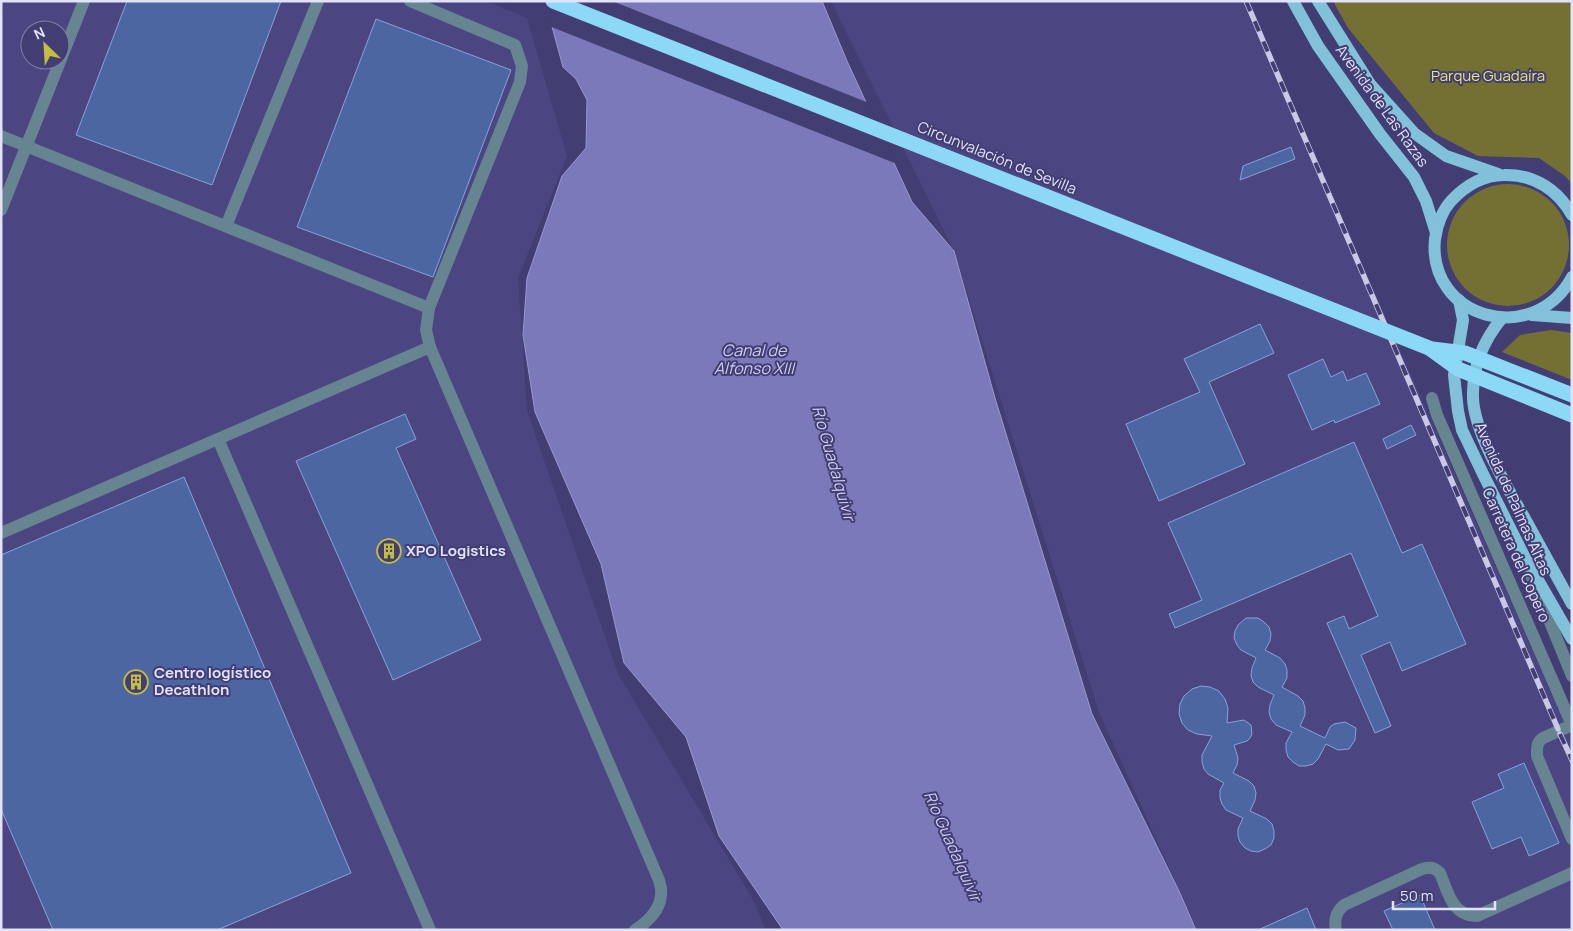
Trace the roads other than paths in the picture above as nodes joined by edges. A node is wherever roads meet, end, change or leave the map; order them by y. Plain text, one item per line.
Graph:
1 (84, 1) edge
2 (318, 1) edge
3 (553, 1) edge
4 (1293, 1) edge
5 (1318, 1) edge
6 (416, 3) edge
7 (1, 136) edge
8 (26, 147) junction
9 (1501, 175) junction
10 (1, 210) edge
11 (1572, 215) edge
12 (226, 226) junction
13 (1436, 233) junction
14 (1572, 277) edge
15 (1459, 300) junction
16 (429, 308) junction
17 (1529, 314) junction
18 (1502, 318) junction
19 (1572, 318) edge
20 (430, 347) junction
21 (1428, 348) junction
22 (1572, 395) edge
23 (1432, 398) dead end
24 (1572, 415) edge
25 (218, 439) junction
26 (1533, 532) junction
27 (1, 533) edge
28 (1523, 554) junction
29 (1572, 592) edge
30 (1572, 604) edge
31 (1572, 639) edge
32 (1572, 676) edge
33 (1572, 725) edge
34 (1572, 838) edge
35 (1572, 873) edge
36 (430, 930) edge
37 (635, 930) edge
38 (1336, 930) edge

1 - 8 street
2 - 12 street
3 - 21 highway, Circunvalación de Sevilla, bridge
4 - 13 main road, Avenida de Las Razas
5 - 9 main road, Avenida de Las Razas
6 - 16 street
7 - 8 street
8 - 10 street
8 - 12 street
9 - 11 main road
9 - 13 main road
12 - 16 street
13 - 15 main road
14 - 17 main road
15 - 18 main road
15 - 28 main road, Avenida de Palmas Altas
16 - 20 street
17 - 18 main road
17 - 19 main road
18 - 26 main road, Avenida de Palmas Altas
20 - 25 street
20 - 37 street
21 - 22 highway, Circunvalación de Sevilla, bridge
21 - 24 highway, Circunvalación de Sevilla, bridge
23 - 33 street, Carretera del Copero
25 - 27 street
25 - 36 street
26 - 29 street, Avenida de Palmas Altas
26 - 30 main road
28 - 31 main road
28 - 32 street, Avenida de Palmas Altas
33 - 34 street
35 - 38 street

